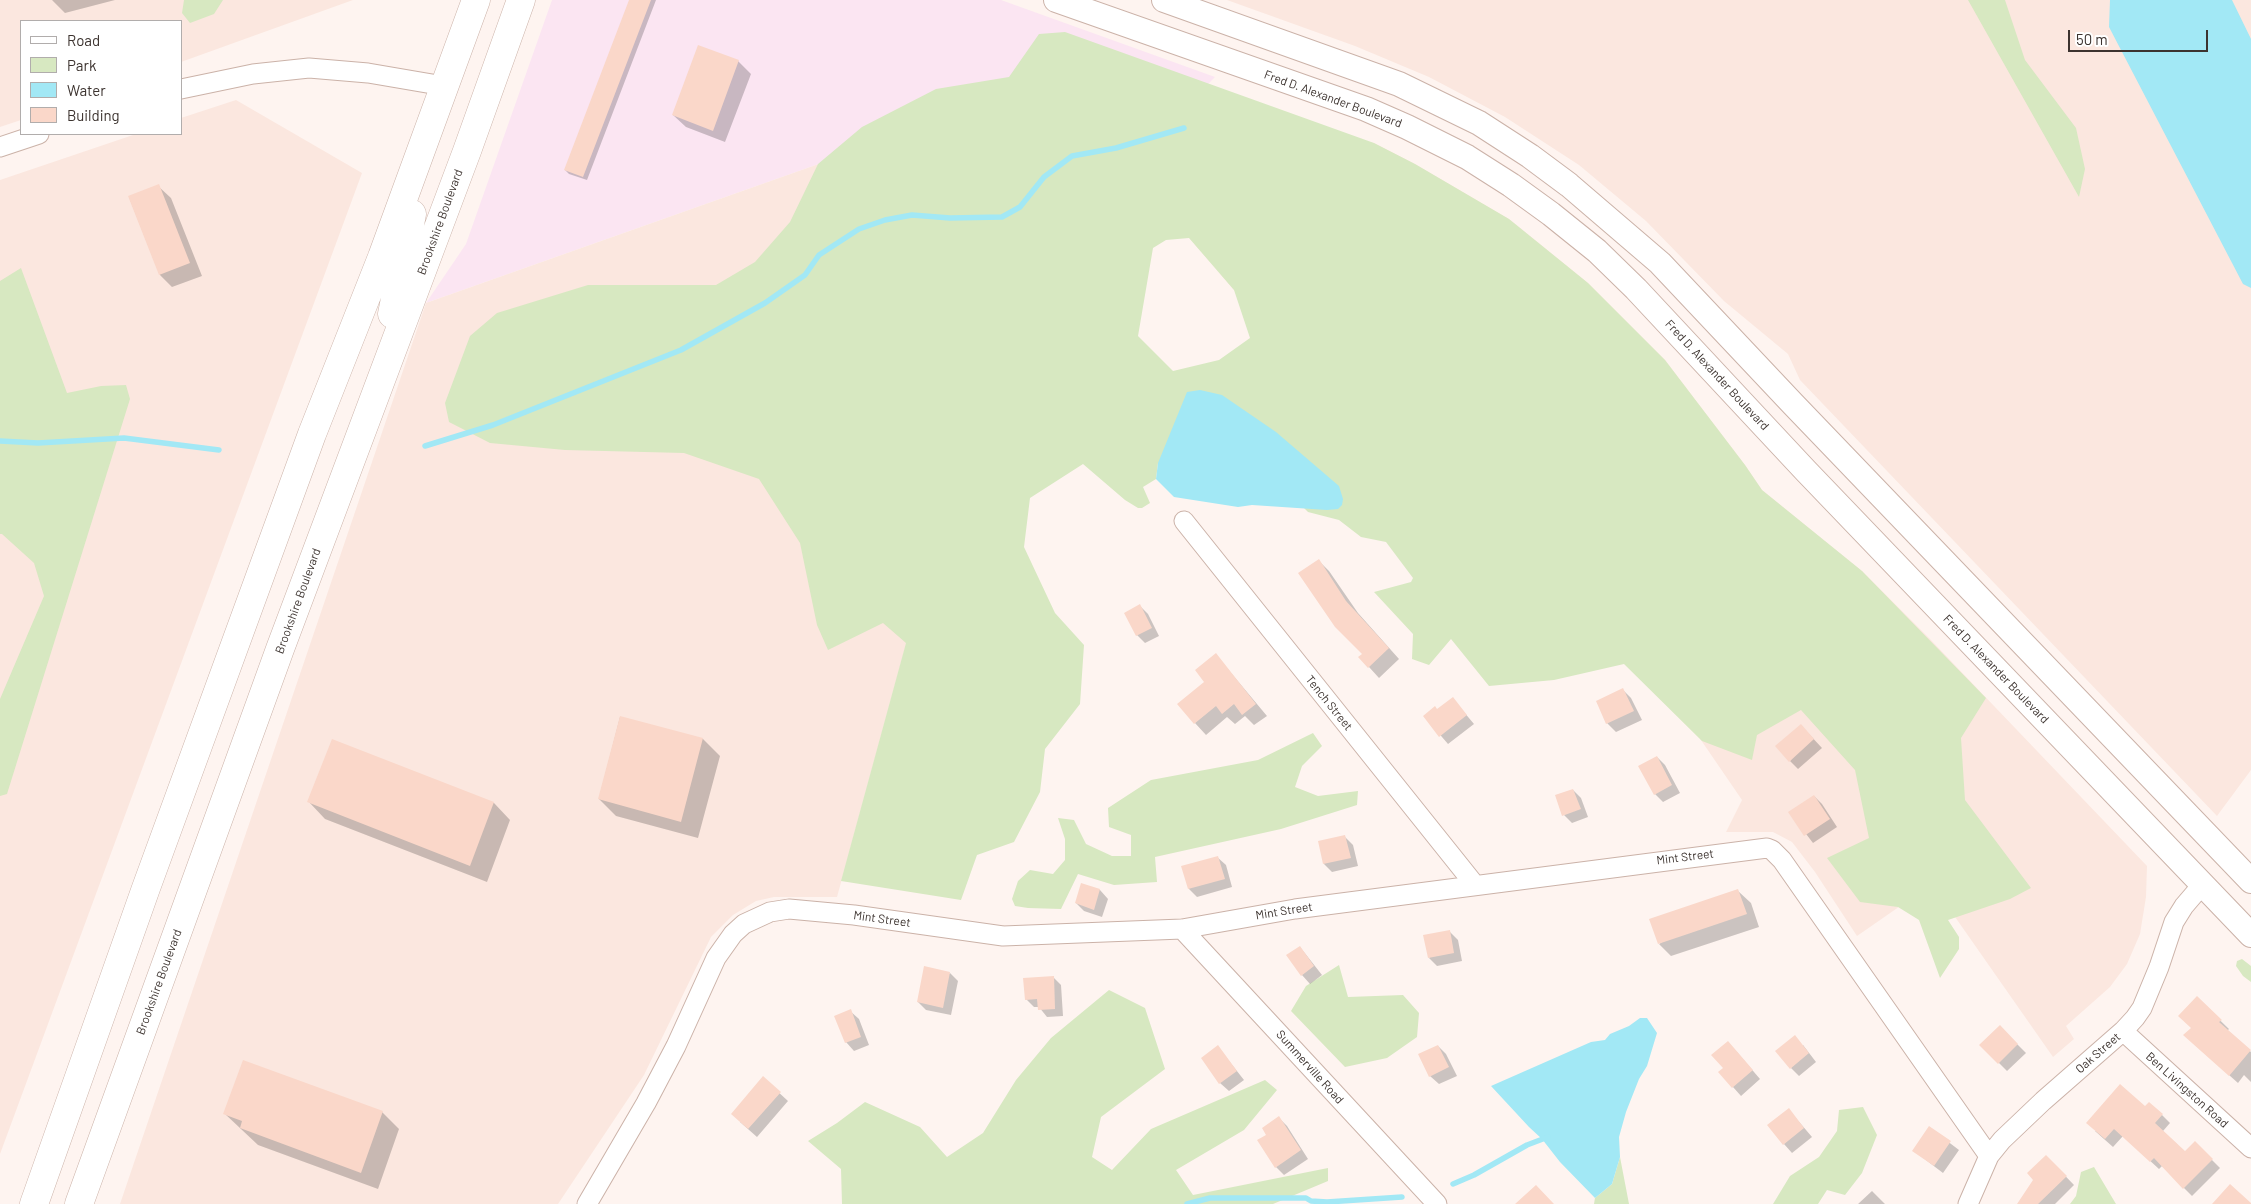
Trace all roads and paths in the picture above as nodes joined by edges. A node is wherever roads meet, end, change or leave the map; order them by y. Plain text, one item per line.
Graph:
1 (476, 0) edge
2 (492, 0) edge
3 (521, 0) edge
4 (1056, 0) edge
5 (1164, 0) edge
6 (491, 81) junction
7 (444, 86) junction
8 (182, 90) edge
9 (36, 135) edge
10 (0, 147) edge
11 (377, 389) junction
12 (1801, 413) junction
13 (1775, 438) junction
14 (1184, 521) dead end
15 (2251, 881) edge
16 (1475, 885) junction
17 (2202, 885) junction
18 (1182, 929) junction
19 (2251, 935) edge
20 (2123, 1031) junction
21 (2251, 1148) edge
22 (1989, 1156) junction
23 (34, 1204) edge
24 (79, 1204) edge
25 (586, 1204) edge
26 (1437, 1204) edge
27 (1968, 1204) edge

1 - 7 highway
2 - 6 highway
3 - 6 highway, Brookshire Boulevard
4 - 13 main road, Fred D. Alexander Boulevard
5 - 12 main road
6 - 11 highway, Brookshire Boulevard
7 - 8 street
7 - 11 highway
7 - 23 highway
9 - 10 street
11 - 24 highway, Brookshire Boulevard
12 - 13 main road
12 - 15 main road
13 - 17 main road, Fred D. Alexander Boulevard
14 - 16 street, Tench Street
16 - 18 street, Mint Street
16 - 22 street, Mint Street
17 - 19 main road, Fred D. Alexander Boulevard
17 - 20 street, Oak Street
18 - 25 street, Mint Street
18 - 26 street, Summerville Road
20 - 21 street, Ben Livingston Road
20 - 22 street, Oak Street
22 - 27 street, Oak Street

